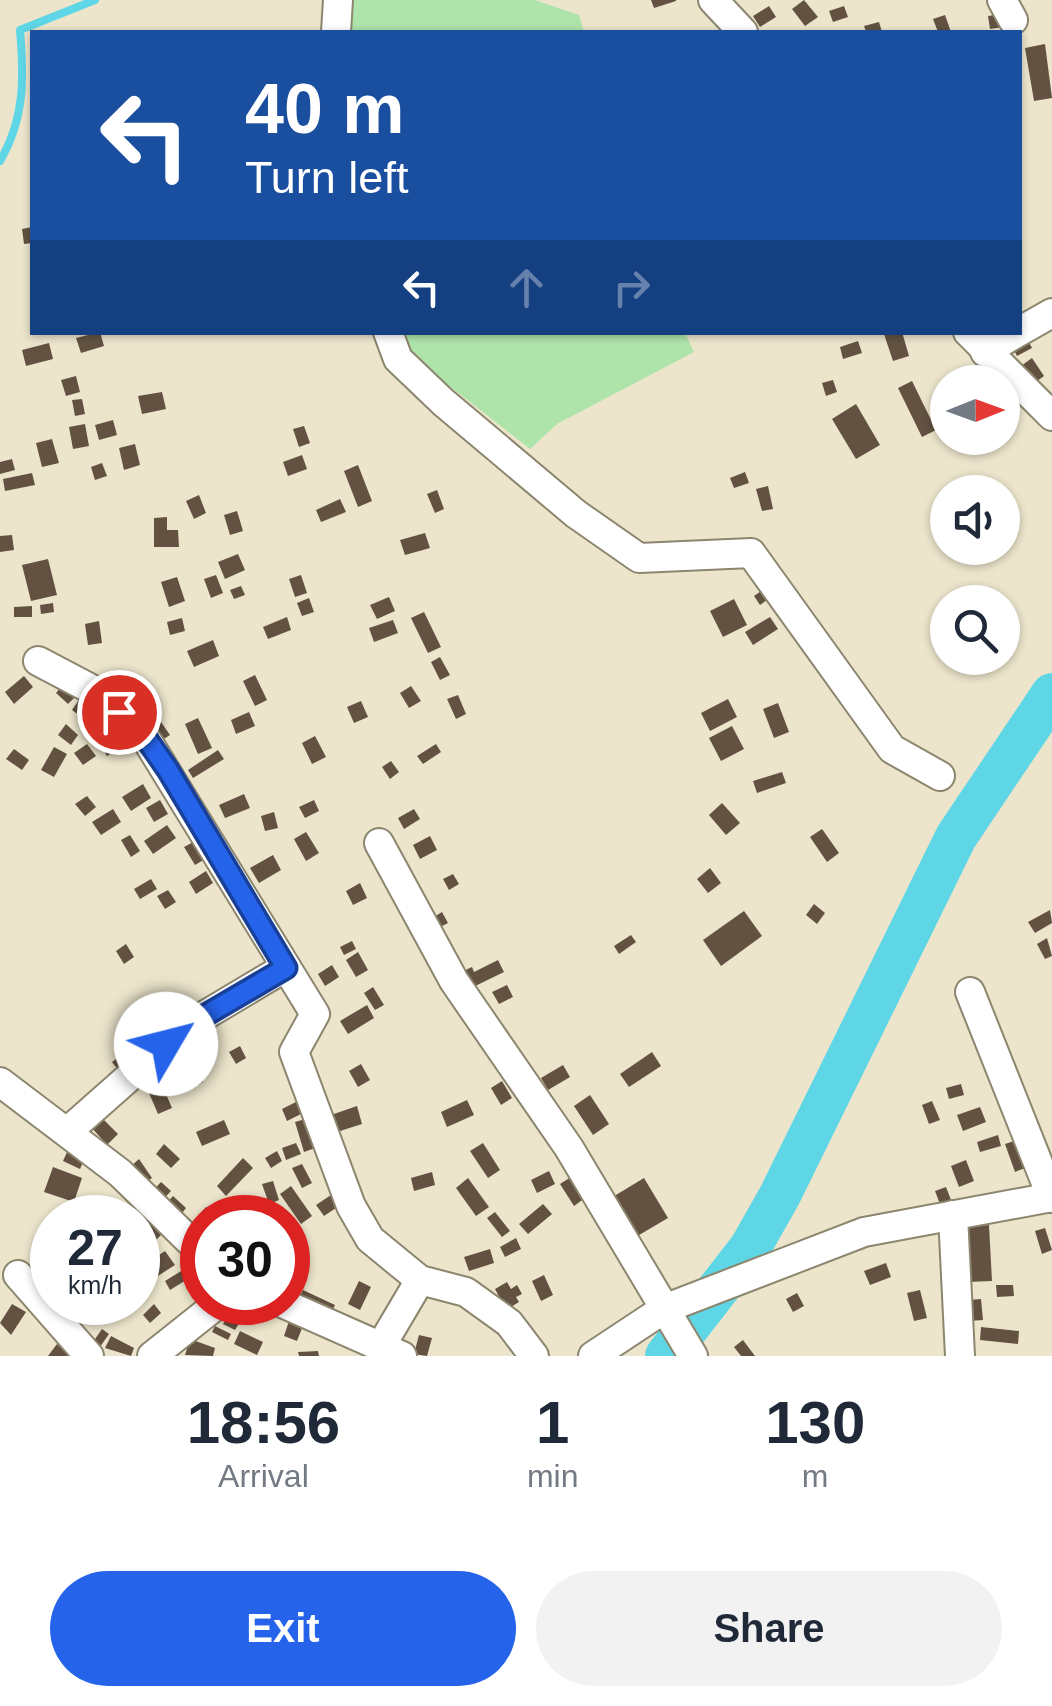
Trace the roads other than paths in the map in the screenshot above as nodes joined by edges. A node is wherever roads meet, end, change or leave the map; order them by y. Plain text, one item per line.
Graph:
1 (338, 0) edge
2 (713, 0) edge
3 (336, 30) edge
4 (741, 30) edge
5 (1052, 313) edge
6 (1022, 330) edge
7 (389, 335) edge
8 (1006, 335) edge
9 (977, 342) edge
10 (1052, 416) edge
11 (38, 661) dead end
12 (940, 776) dead end
13 (379, 842) dead end
14 (286, 968) junction
15 (970, 992) dead end
16 (0, 1082) edge
17 (67, 1132) junction
18 (1046, 1158) edge
19 (1052, 1197) edge
20 (953, 1215) junction
21 (180, 1232) edge
22 (18, 1275) dead end
23 (420, 1280) junction
24 (664, 1309) junction
25 (310, 1315) edge
26 (191, 1325) edge
27 (391, 1351) edge
28 (88, 1356) edge
29 (152, 1356) edge
30 (534, 1356) edge
31 (593, 1356) edge
32 (693, 1356) edge
33 (960, 1356) edge

1 - 3 street
2 - 4 street
5 - 6 street
7 - 12 street
8 - 9 street
9 - 10 street
11 - 14 street
13 - 24 street
14 - 17 street
14 - 23 street
15 - 18 street
16 - 17 street
17 - 21 street
18 - 19 street
19 - 20 street
20 - 24 street
20 - 33 street
22 - 28 street
23 - 27 street
23 - 30 street
24 - 31 street
24 - 32 street
25 - 27 street
26 - 29 street

